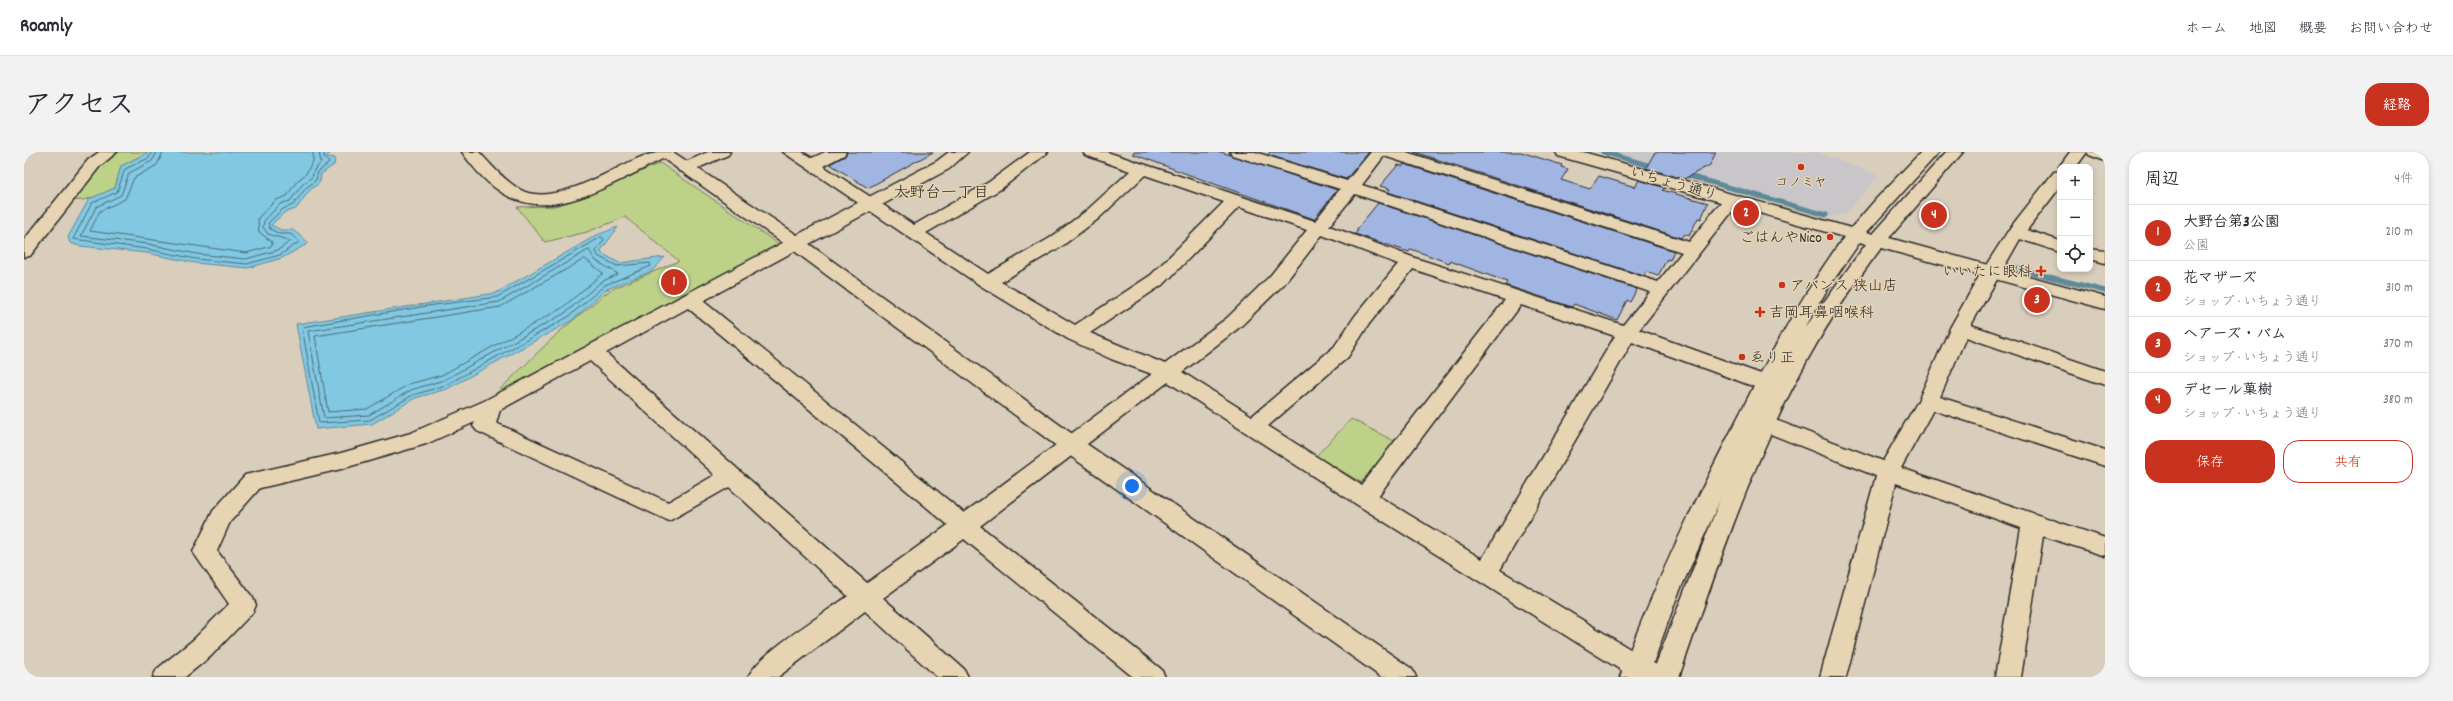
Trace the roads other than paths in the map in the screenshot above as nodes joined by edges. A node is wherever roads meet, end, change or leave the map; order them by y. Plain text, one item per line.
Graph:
1 (109, 152) edge
2 (470, 152) edge
3 (722, 152) edge
4 (791, 152) edge
5 (838, 152) edge
6 (960, 152) edge
7 (1040, 152) edge
8 (1091, 152) edge
9 (1238, 152) edge
10 (1379, 152) edge
11 (1389, 152) edge
12 (1564, 152) edge
13 (1931, 152) edge
14 (1955, 152) edge
15 (2079, 152) edge
16 (2095, 152) edge
17 (663, 153) edge
18 (2105, 156) edge
19 (2069, 164) edge
20 (811, 165) junction
21 (686, 168) junction
22 (1142, 169) junction
23 (2057, 180) edge
24 (1352, 187) junction
25 (1732, 200) junction
26 (1235, 201) junction
27 (871, 203) junction
28 (1318, 228) junction
29 (914, 232) junction
30 (2016, 232) junction
31 (1856, 234) junction
32 (1877, 240) junction
33 (796, 243) junction
34 (2057, 246) edge
35 (1692, 249) junction
36 (24, 252) edge
37 (2093, 255) edge
38 (2105, 257) edge
39 (1409, 262) junction
40 (1990, 273) junction
41 (988, 282) junction
42 (1661, 289) junction
43 (1518, 296) junction
44 (690, 300) junction
45 (2105, 303) edge
46 (1960, 328) junction
47 (1627, 333) junction
48 (1076, 334) junction
49 (591, 351) junction
50 (1167, 372) junction
51 (2105, 378) edge
52 (1765, 383) junction
53 (1928, 401) junction
54 (491, 406) junction
55 (1765, 424) junction
56 (1254, 426) junction
57 (1070, 444) junction
58 (2105, 458) edge
59 (1888, 472) junction
60 (730, 476) junction
61 (1364, 498) junction
62 (2033, 524) junction
63 (964, 526) junction
64 (2105, 547) edge
65 (1486, 573) junction
66 (866, 598) junction
67 (1642, 674) edge
68 (166, 677) edge
69 (761, 677) edge
70 (955, 677) edge
71 (1152, 677) edge
72 (1402, 677) edge
73 (1665, 677) edge
74 (1833, 677) edge
75 (2008, 677) edge

1 - 36 street
2 - 17 street
3 - 21 street
4 - 20 street
5 - 20 street
6 - 27 street
7 - 29 street
8 - 22 street
9 - 24 street
10 - 24 street
11 - 35 street
12 - 25 street, いちょう通り
13 - 31 street
14 - 32 street
15 - 19 street
16 - 18 street
17 - 21 street
20 - 27 street
21 - 33 street
22 - 26 street
22 - 41 street
23 - 30 street
24 - 28 street
24 - 42 street
25 - 31 street, いちょう通り
25 - 35 street
26 - 28 street
26 - 48 street
27 - 29 street
27 - 33 street
28 - 39 street
28 - 50 street
29 - 41 street
30 - 34 street
30 - 40 street
31 - 32 street, いちょう通り
31 - 52 street
32 - 40 street, いちょう通り
32 - 55 street
33 - 44 street
33 - 57 street
35 - 42 street
37 - 38 street
39 - 43 street
39 - 56 street
40 - 45 street, いちょう通り
40 - 46 street
41 - 48 street
42 - 47 street
43 - 47 street
43 - 61 street
44 - 49 street
44 - 63 street
46 - 51 street
46 - 53 street
47 - 52 street
47 - 65 street
48 - 50 street
49 - 54 street
49 - 60 street
50 - 56 street
50 - 57 street
52 - 67 street
53 - 58 street
53 - 59 street
54 - 60 street
54 - 68 street
55 - 59 street
55 - 73 street
56 - 61 street
57 - 63 street
57 - 72 street
59 - 62 street
59 - 74 street
60 - 66 street
61 - 65 street
62 - 64 street
62 - 75 street
63 - 66 street
63 - 71 street
65 - 67 street
66 - 69 street
66 - 70 street

